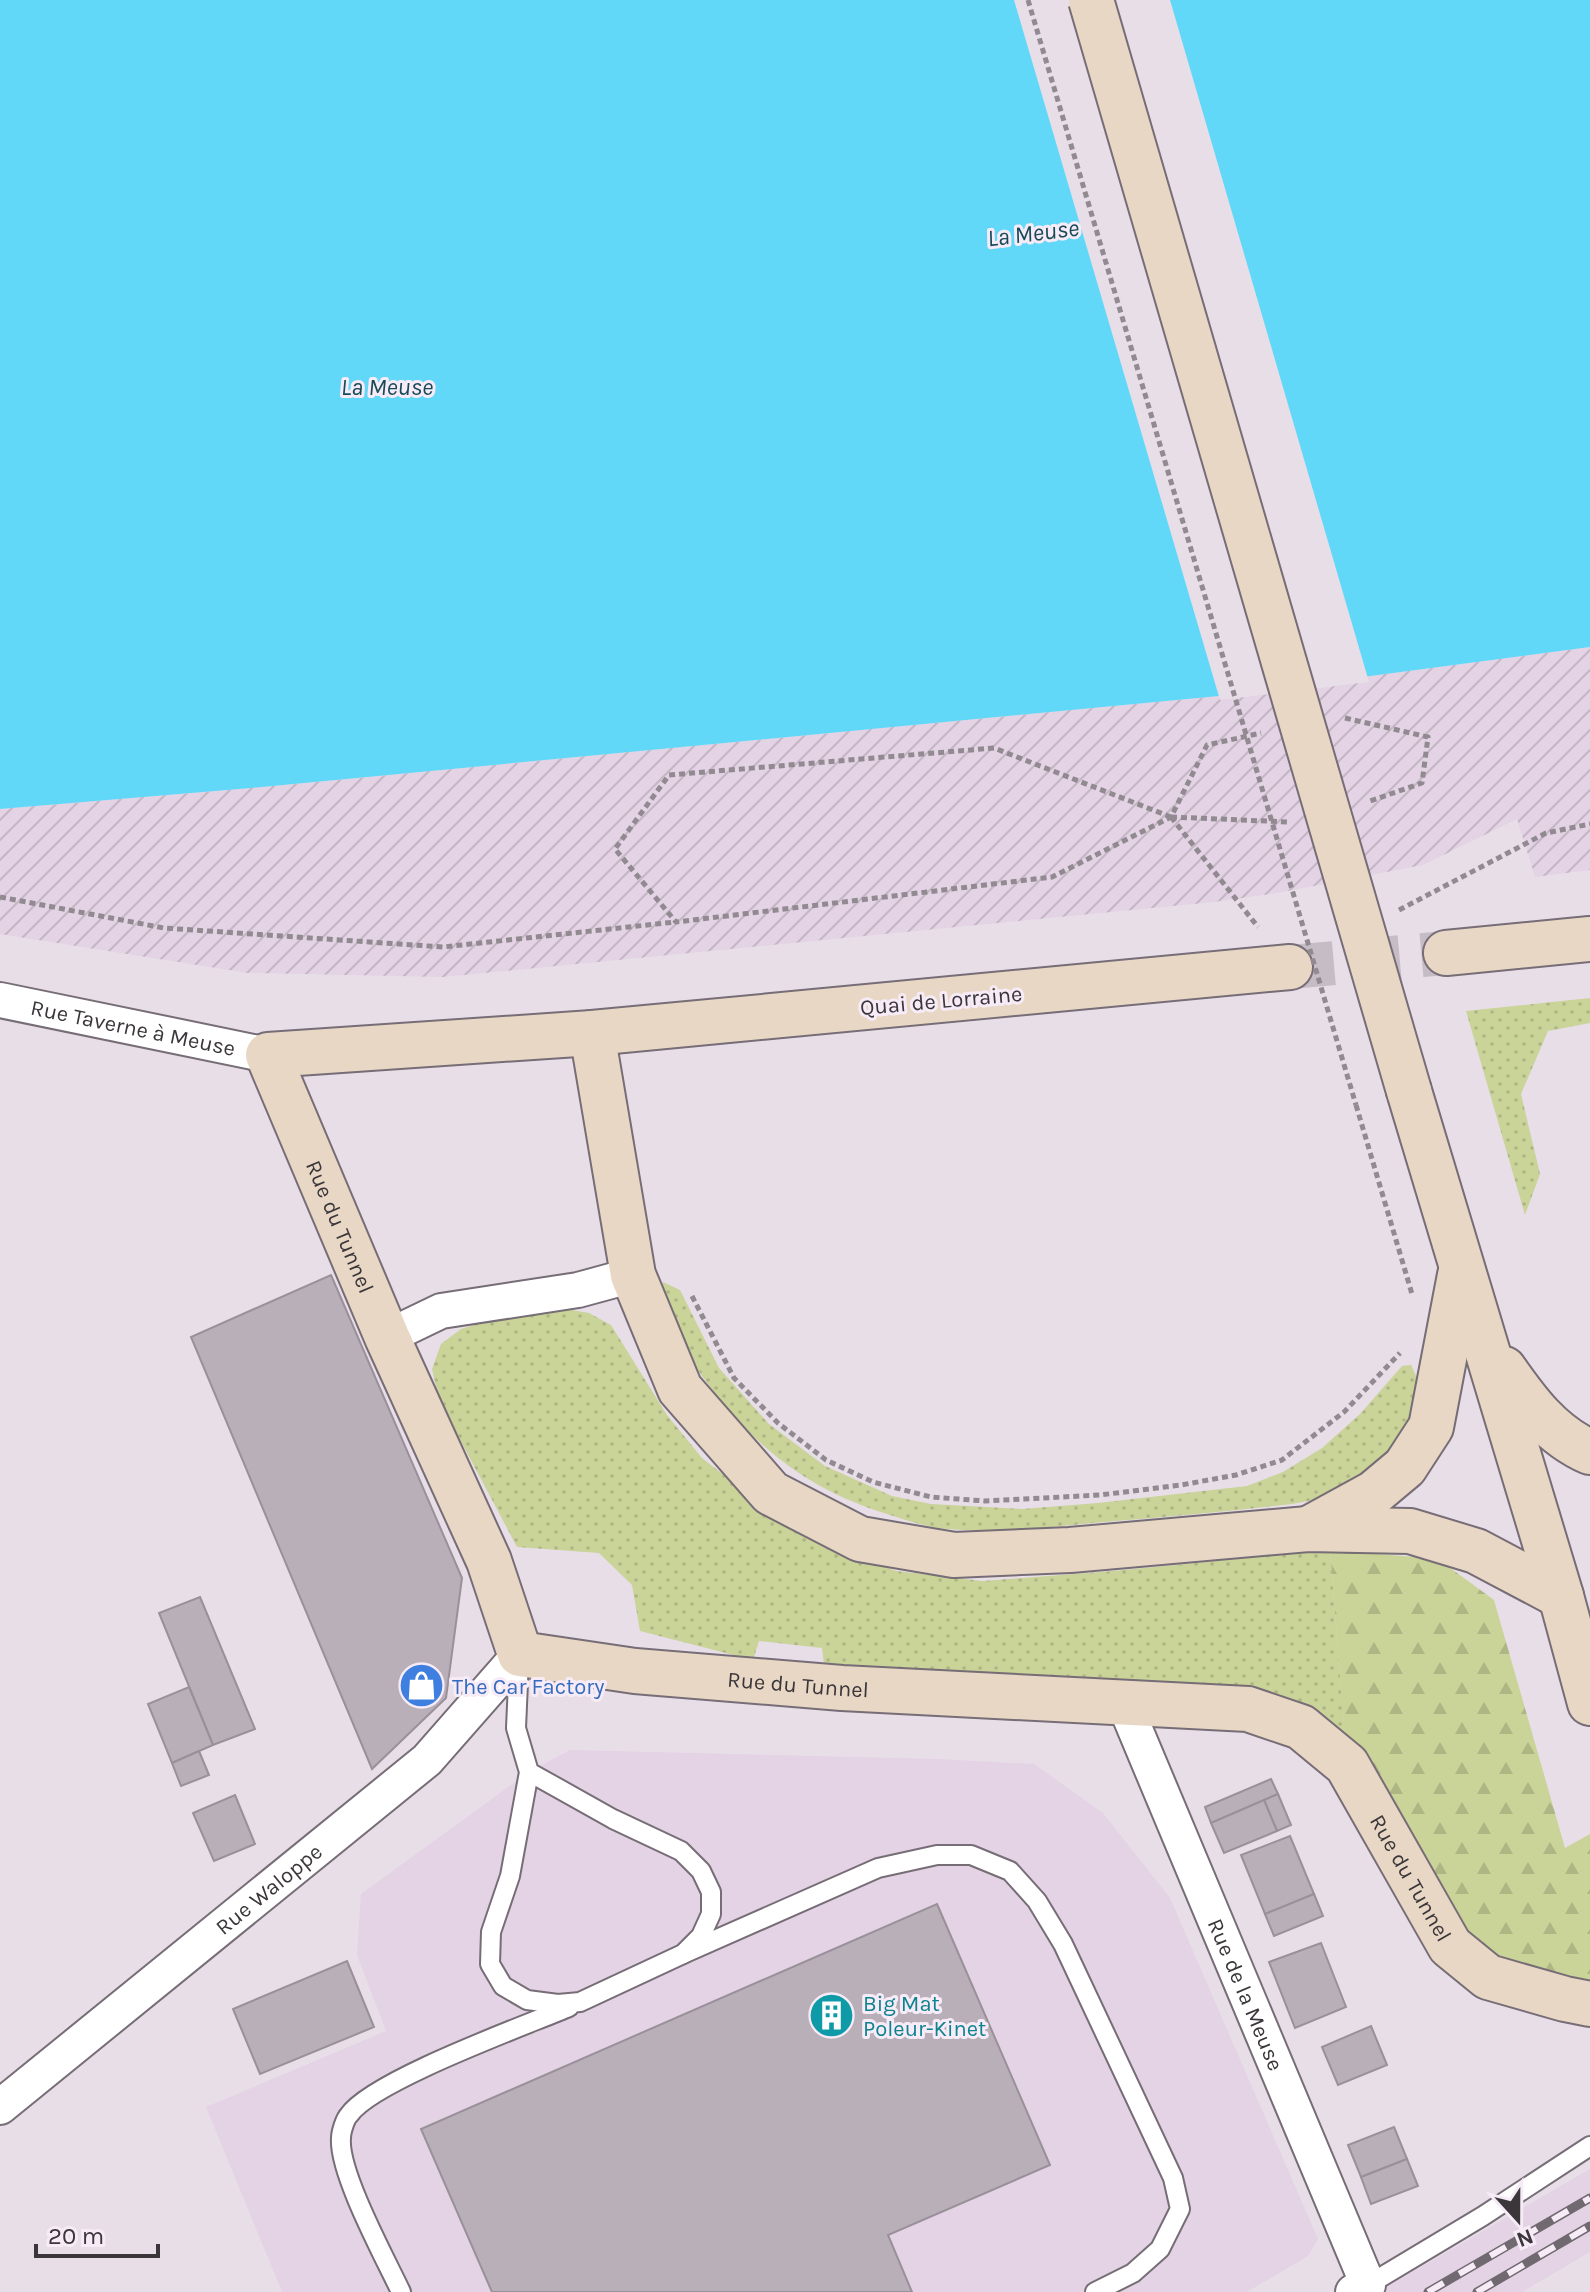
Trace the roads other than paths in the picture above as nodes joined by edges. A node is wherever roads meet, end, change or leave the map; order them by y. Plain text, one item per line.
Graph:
1 (1091, 0) edge
2 (1590, 939) edge
3 (1446, 953) tunnel mouth
4 (1290, 967) tunnel mouth
5 (0, 1000) edge
6 (592, 1033) junction
7 (268, 1055) junction
8 (1461, 1268) junction
9 (633, 1275) junction
10 (387, 1337) junction
11 (1484, 1339) junction
12 (1590, 1452) edge
13 (1308, 1529) junction
14 (1561, 1596) junction
15 (520, 1654) junction
16 (1124, 1703) junction
17 (1590, 1703) edge
18 (529, 1772) junction
19 (683, 1954) junction
20 (580, 2002) junction
21 (1590, 2004) edge
22 (0, 2107) edge
23 (1590, 2146) edge
24 (1361, 2289) edge
25 (401, 2292) edge
26 (1095, 2292) edge

1 - 8 main road, bridge
2 - 3 main road
4 - 6 main road, Quai de Lorraine
5 - 7 street, Rue Taverne à Meuse
6 - 7 main road, Quai de Lorraine
6 - 9 main road
7 - 10 main road, Rue du Tunnel
8 - 11 main road
8 - 13 main road
9 - 10 street
9 - 13 main road
10 - 15 main road, Rue du Tunnel
11 - 12 main road
11 - 14 main road
13 - 14 main road
14 - 17 main road
15 - 16 main road, Rue du Tunnel
15 - 18 lane
15 - 22 street, Rue Waloppe
16 - 21 main road, Rue du Tunnel
16 - 24 street, Rue de la Meuse
18 - 19 lane
18 - 20 lane
19 - 20 lane
19 - 26 lane
20 - 25 lane
23 - 24 lane

